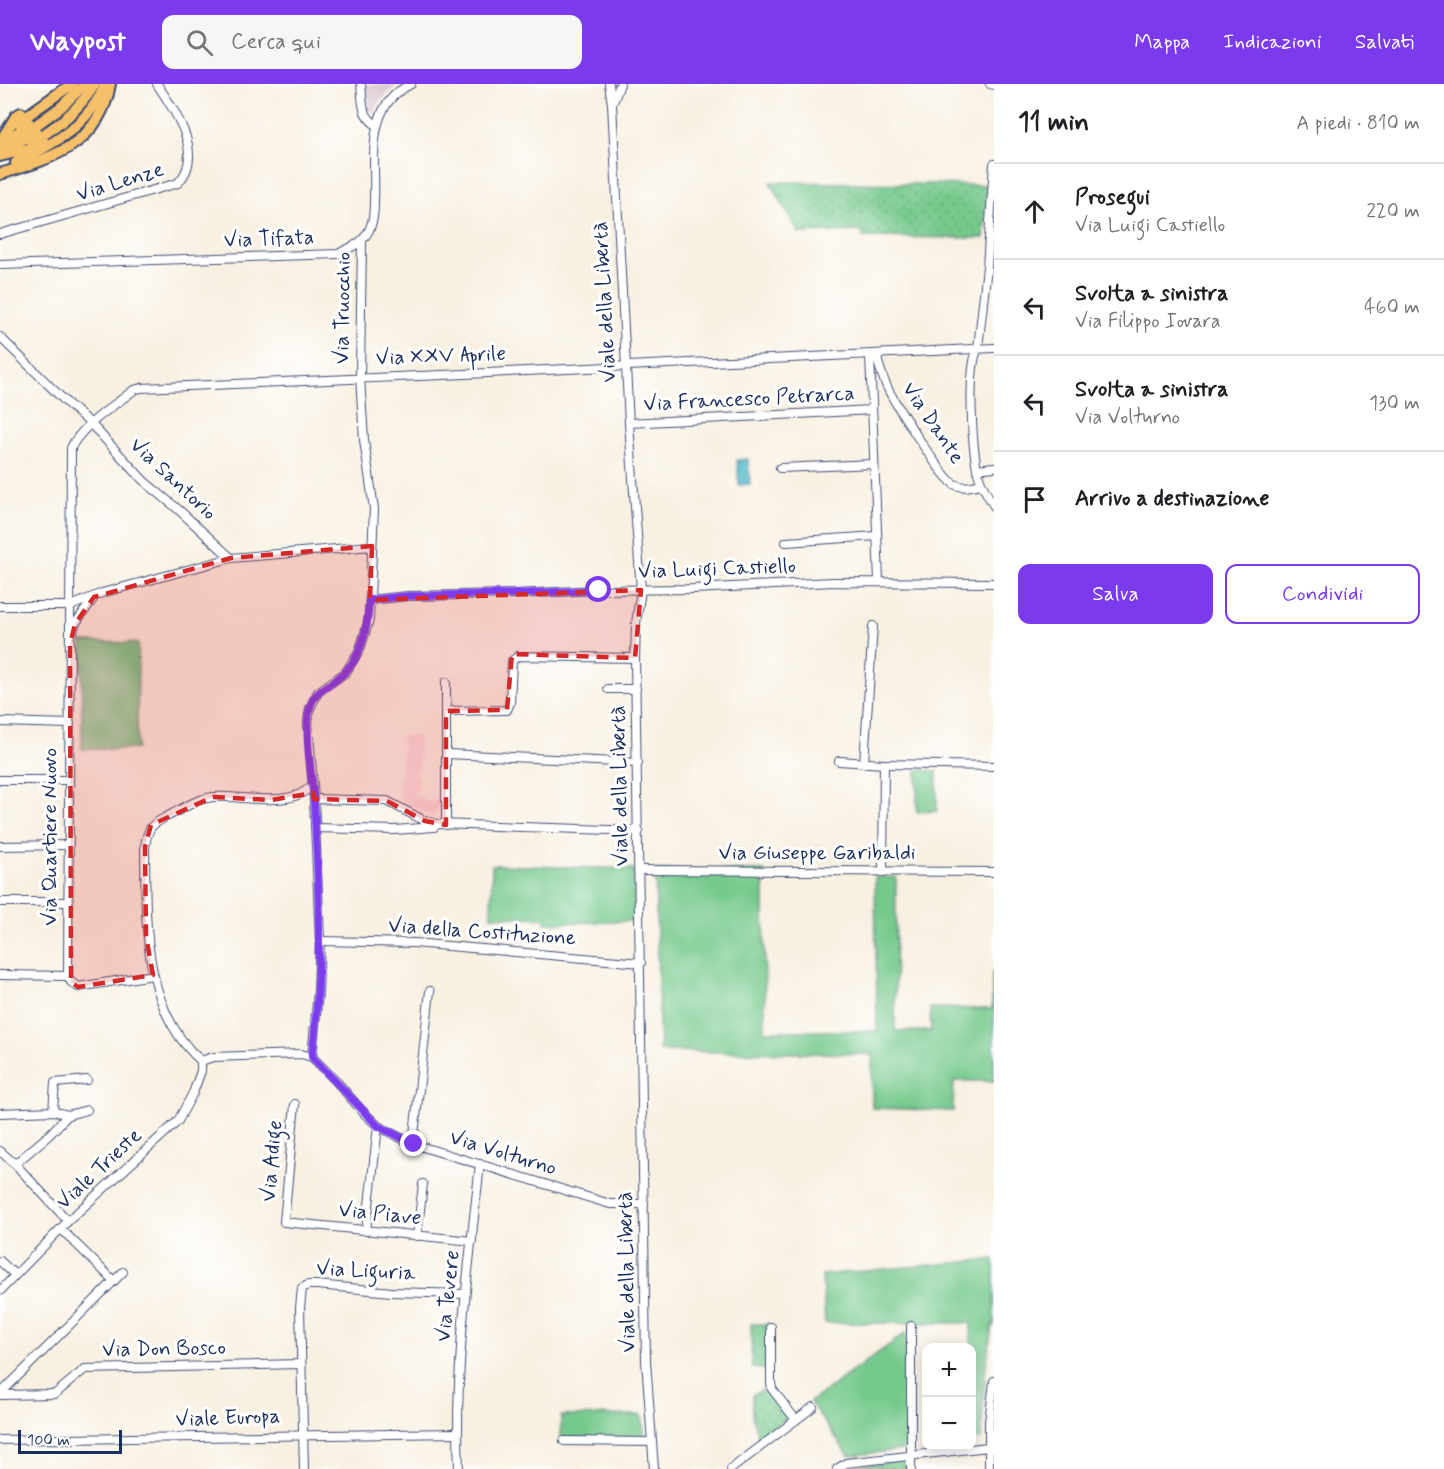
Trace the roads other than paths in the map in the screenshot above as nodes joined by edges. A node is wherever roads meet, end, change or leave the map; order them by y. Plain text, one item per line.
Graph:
1 (63, 84) edge
2 (72, 84) edge
3 (79, 84) edge
4 (87, 84) edge
5 (97, 84) edge
6 (108, 84) edge
7 (157, 84) edge
8 (362, 84) edge
9 (411, 84) edge
10 (608, 84) edge
11 (620, 84) edge
12 (612, 104) junction
13 (376, 125) junction
14 (0, 150) edge
15 (994, 164) edge
16 (0, 173) edge
17 (0, 234) edge
18 (362, 240) junction
19 (0, 265) edge
20 (991, 267) edge
21 (0, 338) edge
22 (978, 348) junction
23 (994, 348) edge
24 (873, 354) junction
25 (626, 366) junction
26 (360, 377) junction
27 (872, 410) junction
28 (629, 423) junction
29 (91, 424) junction
30 (874, 464) junction
31 (994, 467) edge
32 (780, 468) dead end
33 (977, 469) junction
34 (981, 484) junction
35 (994, 506) edge
36 (878, 536) junction
37 (786, 542) dead end
38 (372, 546) junction
39 (231, 558) junction
40 (879, 581) junction
41 (994, 582) edge
42 (641, 590) junction
43 (94, 597) junction
44 (369, 600) junction
45 (0, 606) edge
46 (71, 606) junction
47 (873, 626) dead end
48 (70, 645) junction
49 (635, 658) junction
50 (446, 682) dead end
51 (636, 688) junction
52 (608, 689) dead end
53 (446, 711) junction
54 (0, 722) edge
55 (69, 724) junction
56 (447, 754) junction
57 (839, 760) dead end
58 (864, 763) junction
59 (638, 764) junction
60 (884, 764) junction
61 (994, 766) edge
62 (0, 780) edge
63 (68, 780) junction
64 (312, 785) junction
65 (314, 799) junction
66 (442, 824) junction
67 (315, 828) junction
68 (639, 831) junction
69 (68, 845) junction
70 (0, 846) edge
71 (640, 870) junction
72 (883, 872) junction
73 (994, 872) edge
74 (0, 902) edge
75 (68, 902) junction
76 (320, 941) junction
77 (641, 963) junction
78 (0, 975) edge
79 (153, 975) junction
80 (68, 976) junction
81 (430, 991) dead end
82 (312, 1057) junction
83 (201, 1061) junction
84 (87, 1080) dead end
85 (295, 1104) dead end
86 (87, 1110) dead end
87 (53, 1111) junction
88 (0, 1113) edge
89 (68, 1115) junction
90 (378, 1126) junction
91 (414, 1144) junction
92 (0, 1151) edge
93 (15, 1164) junction
94 (480, 1164) junction
95 (423, 1184) dead end
96 (644, 1204) junction
97 (68, 1221) junction
98 (284, 1222) joint
99 (61, 1229) junction
100 (366, 1231) junction
101 (417, 1236) junction
102 (472, 1241) junction
103 (0, 1261) edge
104 (123, 1272) dead end
105 (15, 1275) junction
106 (114, 1281) junction
107 (0, 1291) edge
108 (465, 1294) junction
109 (911, 1326) dead end
110 (771, 1327) dead end
111 (301, 1364) junction
112 (994, 1381) edge
113 (0, 1394) edge
114 (813, 1407) dead end
115 (796, 1420) junction
116 (457, 1432) junction
117 (303, 1434) junction
118 (0, 1440) edge
119 (564, 1441) dead end
120 (652, 1442) junction
121 (988, 1448) junction
122 (910, 1455) junction
123 (304, 1469) edge
124 (459, 1469) edge
125 (654, 1469) edge
126 (732, 1469) edge
127 (837, 1469) edge
128 (911, 1469) edge
129 (989, 1469) edge

1 - 14 highway
2 - 14 highway
3 - 14 highway
4 - 14 highway
5 - 14 highway
6 - 16 highway
7 - 17 street, Via Lenze
8 - 13 street
9 - 13 street
10 - 11 street
10 - 12 street, Viale della Libertà
11 - 12 street, Viale della Libertà
12 - 25 street, Viale della Libertà
13 - 18 street
15 - 20 street
18 - 19 street, Via Tifata
18 - 26 street, Via Truocchio
20 - 22 street
21 - 29 street, Via Santorio
22 - 23 street, Via XXV Aprile
22 - 24 street, Via XXV Aprile
22 - 33 street
24 - 25 street, Via XXV Aprile
24 - 27 street
24 - 34 street, Via Dante
25 - 26 street, Via XXV Aprile
25 - 28 street, Viale della Libertà
26 - 29 street, Via XXV Aprile
26 - 38 street, Via Truocchio
27 - 28 street, Via Francesco Petrarca
27 - 30 street
28 - 42 street, Viale della Libertà
29 - 39 street, Via Santorio
29 - 46 street, Via XXV Aprile
30 - 32 street
30 - 36 street
31 - 33 street
33 - 34 street
34 - 35 street
36 - 37 street
36 - 40 street
38 - 39 street
38 - 44 street, Via Truocchio
39 - 43 street
40 - 41 street, Via Luigi Castiello
40 - 42 street, Via Luigi Castiello
42 - 44 street, Via Luigi Castiello
42 - 49 street, Viale della Libertà
43 - 46 street
43 - 48 street
44 - 64 street, Via Truocchio
45 - 46 street
46 - 48 street, Via Quartiere Nuovo
47 - 58 street
48 - 55 street, Via Quartiere Nuovo
49 - 51 street, Viale della Libertà
49 - 53 street
50 - 53 street
51 - 52 street
51 - 59 street, Viale della Libertà
53 - 56 street
54 - 55 street
55 - 63 street, Via Quartiere Nuovo
56 - 59 street
56 - 66 street
57 - 58 street
58 - 60 street
59 - 68 street, Viale della Libertà
60 - 61 street
60 - 72 street
62 - 63 street
63 - 69 street, Via Quartiere Nuovo
64 - 65 street, Via Truocchio
64 - 79 street
65 - 66 street
65 - 67 street, Via Truocchio
66 - 67 street
66 - 68 street
67 - 76 street, Via Truocchio
68 - 71 street, Viale della Libertà
69 - 70 street
69 - 75 street, Via Quartiere Nuovo
71 - 72 street, Via Giuseppe Garibaldi
71 - 77 street, Viale della Libertà
72 - 73 street, Via Giuseppe Garibaldi
74 - 75 street
75 - 80 street, Via Quartiere Nuovo
76 - 77 street, Via della Costituzione
76 - 82 street, Via Truocchio
77 - 96 street, Viale della Libertà
78 - 80 street
79 - 80 street
79 - 83 street
81 - 91 street
82 - 83 street
82 - 90 street, Via Volturno
83 - 97 street, Viale Trieste
84 - 87 street
85 - 98 street, Via Adige
86 - 89 street
87 - 88 street
87 - 89 street
89 - 93 street
90 - 91 street, Via Volturno
90 - 100 street
91 - 94 street, Via Volturno
92 - 93 street
93 - 97 street
94 - 96 street, Via Volturno
94 - 102 street, Via Tevere
95 - 101 street
96 - 120 street, Viale della Libertà
97 - 99 street, Viale Trieste
98 - 100 street, Via Piave
99 - 105 street, Viale Trieste
99 - 106 street
100 - 101 street, Via Piave
101 - 102 street, Via Piave
102 - 108 street, Via Tevere
103 - 105 street
104 - 106 street
105 - 107 street, Viale Trieste
106 - 113 street
108 - 111 street, Via Liguria
108 - 116 street, Via Tevere
109 - 122 street
110 - 115 street
111 - 113 street, Via Don Bosco
111 - 117 street, Via Liguria
112 - 121 street
114 - 115 street
115 - 126 street
116 - 117 street, Viale Europa
116 - 124 street, Via Tevere
117 - 118 street, Viale Europa
117 - 123 street, Via Liguria
119 - 120 street
120 - 125 street, Viale della Libertà
121 - 122 street
121 - 129 street
122 - 127 street
122 - 128 street

